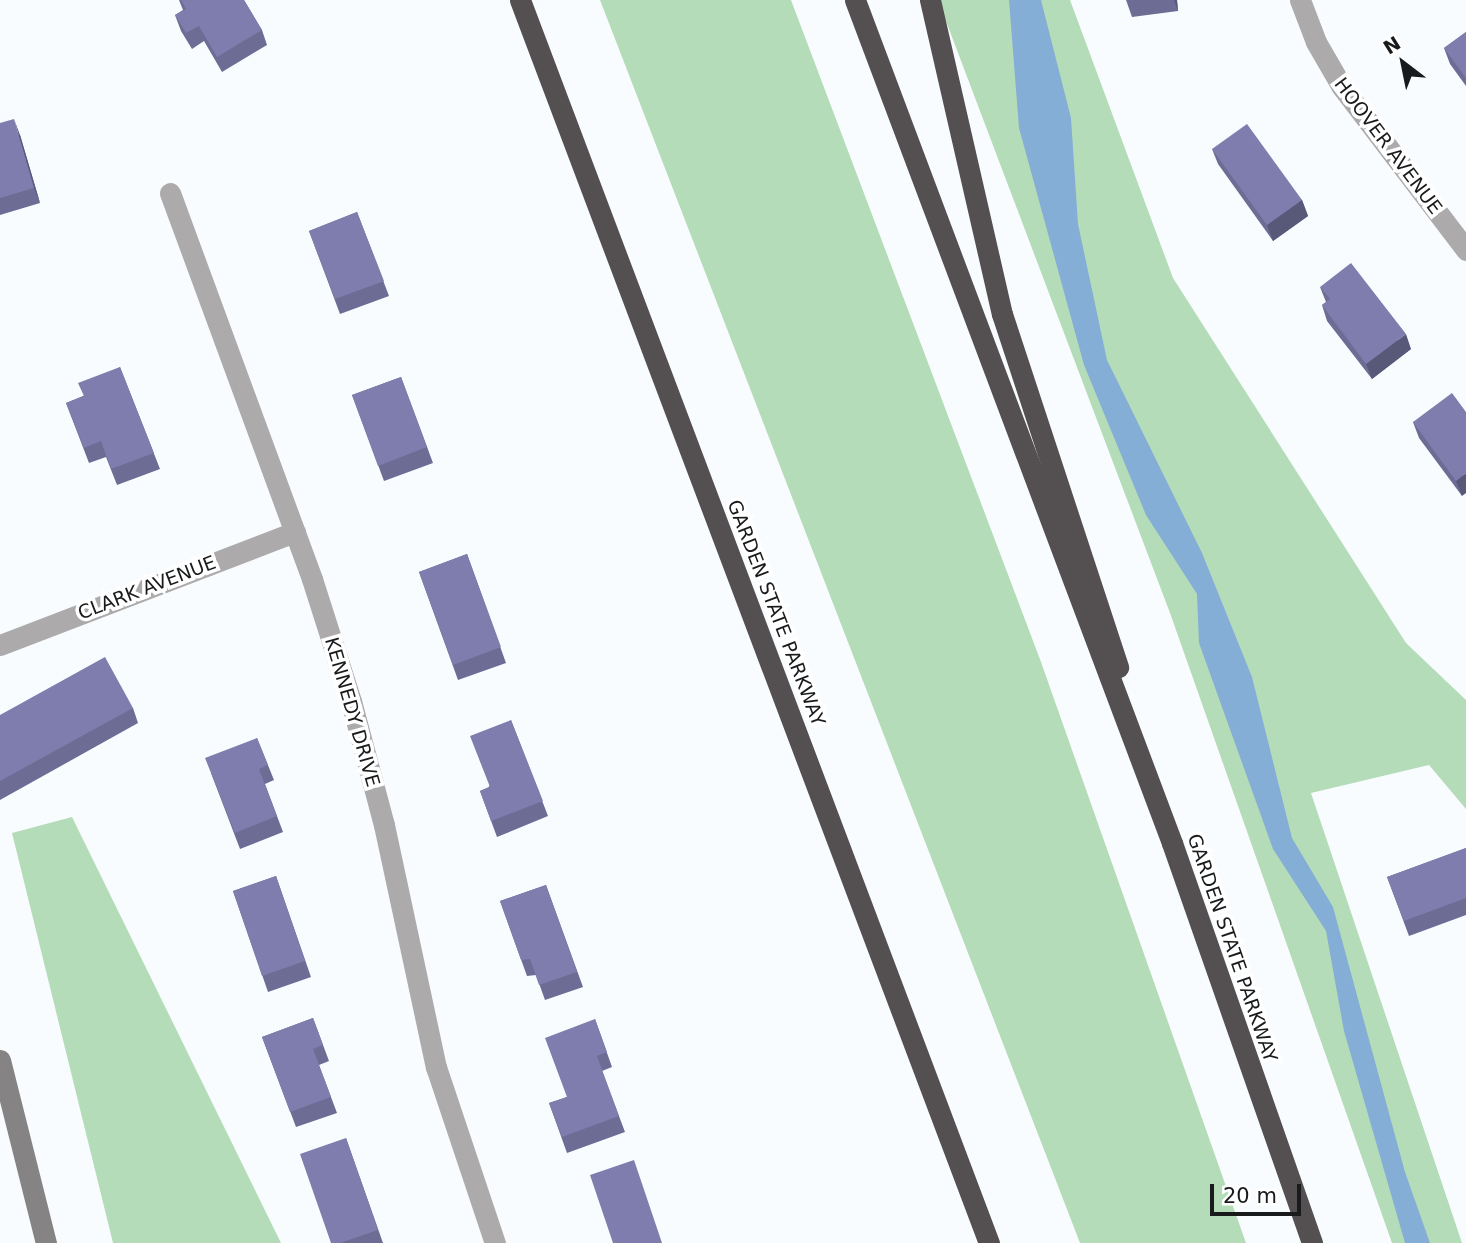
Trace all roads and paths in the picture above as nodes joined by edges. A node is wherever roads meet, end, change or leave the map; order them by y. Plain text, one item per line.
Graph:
1 (520, 0) edge
2 (855, 0) edge
3 (930, 0) edge
4 (1300, 0) edge
5 (170, 193) dead end
6 (1466, 250) edge
7 (295, 532) junction
8 (0, 645) edge
9 (1172, 843) junction
10 (0, 1060) edge
11 (46, 1243) edge
12 (495, 1243) edge
13 (989, 1243) edge
14 (1312, 1243) edge

1 - 13 highway, GARDEN STATE PARKWAY
2 - 9 highway, GARDEN STATE PARKWAY
3 - 9 highway
4 - 6 street, HOOVER AVENUE
5 - 7 street, KENNEDY DRIVE
7 - 8 street, CLARK AVENUE
7 - 12 street, KENNEDY DRIVE
9 - 14 highway, GARDEN STATE PARKWAY
10 - 11 main road

